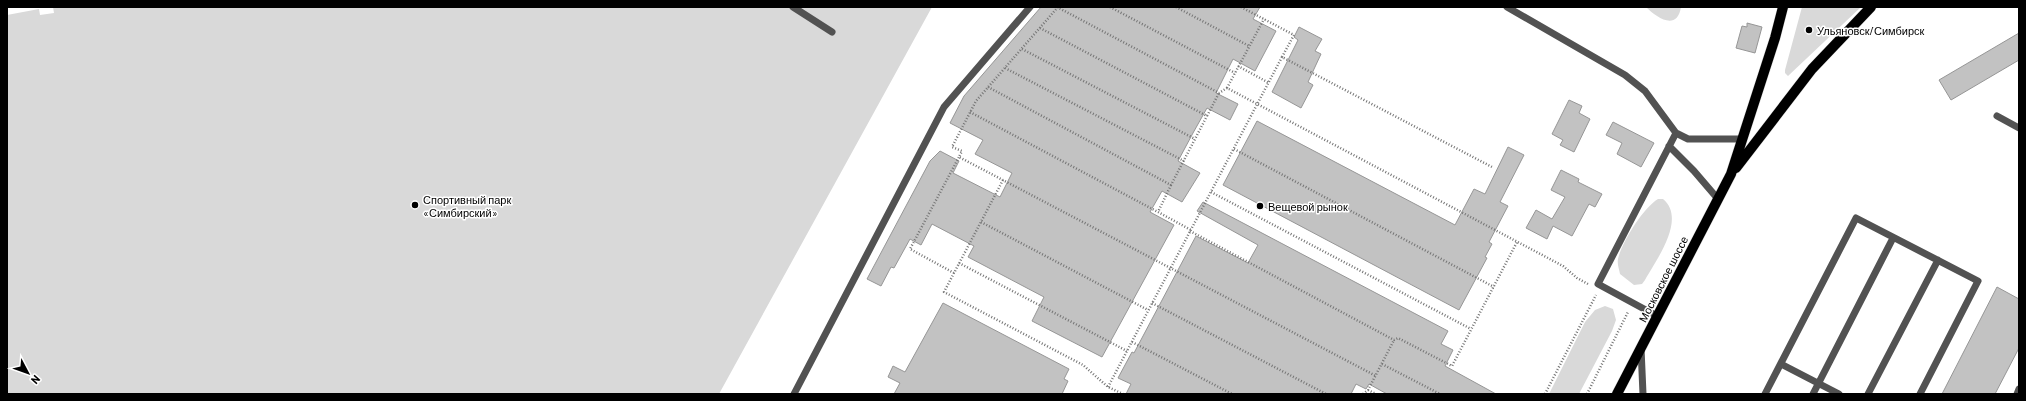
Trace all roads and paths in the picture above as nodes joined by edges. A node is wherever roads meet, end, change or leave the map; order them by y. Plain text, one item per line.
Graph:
1 (793, 7) edge
2 (1030, 7) edge
3 (1057, 7) edge
4 (1110, 7) edge
5 (1176, 7) edge
6 (1241, 7) edge
7 (1507, 7) edge
8 (1782, 7) edge
9 (1871, 7) edge
10 (1264, 19) junction
11 (1040, 28) junction
12 (832, 32) dead end
13 (1249, 46) junction
14 (1022, 49) junction
15 (1282, 57) junction
16 (1238, 66) junction
17 (1005, 68) junction
18 (1235, 73) junction
19 (1269, 83) junction
20 (988, 87) junction
21 (1227, 88) junction
22 (1220, 93) junction
23 (1257, 104) junction
24 (970, 112) junction
25 (1207, 116) junction
26 (1997, 116) dead end
27 (2019, 128) edge
28 (1676, 133) junction
29 (1195, 139) junction
30 (1742, 139) junction
31 (1669, 146) junction
32 (1234, 149) junction
33 (959, 157) junction
34 (1184, 161) junction
35 (1492, 167) dead end
36 (1731, 174) junction
37 (1003, 180) junction
38 (1172, 185) junction
39 (1211, 192) junction
40 (1718, 199) junction
41 (1158, 212) junction
42 (981, 222) junction
43 (1190, 230) junction
44 (1894, 238) junction
45 (1517, 242) junction
46 (1938, 260) junction
47 (959, 263) junction
48 (1170, 268) junction
49 (954, 272) junction
50 (1494, 287) junction
51 (1600, 287) junction
52 (1152, 303) junction
53 (1633, 303) junction
54 (1148, 310) junction
55 (1658, 316) junction
56 (1471, 330) junction
57 (1394, 340) junction
58 (1132, 342) junction
59 (1642, 347) junction
60 (1127, 351) junction
61 (1382, 364) junction
62 (1781, 364) junction
63 (1376, 376) junction
64 (1818, 383) junction
65 (1108, 387) junction
66 (2019, 389) edge
67 (1368, 390) junction
68 (794, 394) edge
69 (1123, 394) edge
70 (1232, 394) edge
71 (1326, 394) edge
72 (1363, 394) edge
73 (1376, 394) edge
74 (1440, 394) edge
75 (1545, 394) edge
76 (1587, 394) edge
77 (1617, 394) edge
78 (1643, 394) edge
79 (1765, 394) edge
80 (1813, 394) edge
81 (1839, 394) edge
82 (1868, 394) edge
83 (1920, 394) edge
84 (2017, 394) edge

1 - 12 lane
2 - 68 lane
3 - 11 path
3 - 22 path
4 - 18 path
5 - 13 path
6 - 10 path
7 - 28 lane
8 - 30 main road
9 - 36 main road
10 - 13 path
10 - 15 path
11 - 14 path
11 - 25 path
13 - 16 path
14 - 17 path
14 - 29 path
15 - 19 path
15 - 35 path
16 - 18 path
16 - 19 path
17 - 20 path
17 - 34 path
18 - 21 path
19 - 23 path
20 - 24 path
20 - 38 path
21 - 22 path
21 - 23 path
22 - 25 path
23 - 32 path
23 - 45 path
24 - 33 path
24 - 41 path
25 - 29 path
26 - 27 lane
28 - 30 lane
28 - 31 lane
29 - 34 path
30 - 36 main road
31 - 40 lane
31 - 51 lane
32 - 39 path
32 - 50 path
33 - 37 path
33 - 49 path
34 - 38 path
36 - 40 main road, Московское шоссе
37 - 42 path
37 - 48 path
38 - 41 path
39 - 43 path
39 - 56 path
40 - 55 main road, Московское шоссе
41 - 43 path
42 - 47 path
42 - 54 path
43 - 48 path
43 - 57 path
44 - 46 lane
44 - 62 lane
44 - 64 lane
45 - 50 path
45 - 51 path
46 - 82 lane
46 - 83 lane
47 - 49 path
47 - 60 path
48 - 52 path
48 - 63 path
49 - 65 path
50 - 56 path
51 - 53 lane
51 - 75 path
52 - 54 path
52 - 71 path
53 - 55 lane
53 - 76 path
54 - 58 path
55 - 59 main road, Московское шоссе
56 - 57 path
57 - 61 path
58 - 60 path
58 - 70 path
59 - 77 main road, Московское шоссе
59 - 78 lane
60 - 65 path
61 - 63 path
61 - 74 path
62 - 64 lane
62 - 79 lane
63 - 67 path
64 - 80 lane
64 - 81 lane
65 - 69 path
66 - 84 lane
67 - 72 path
67 - 73 path

